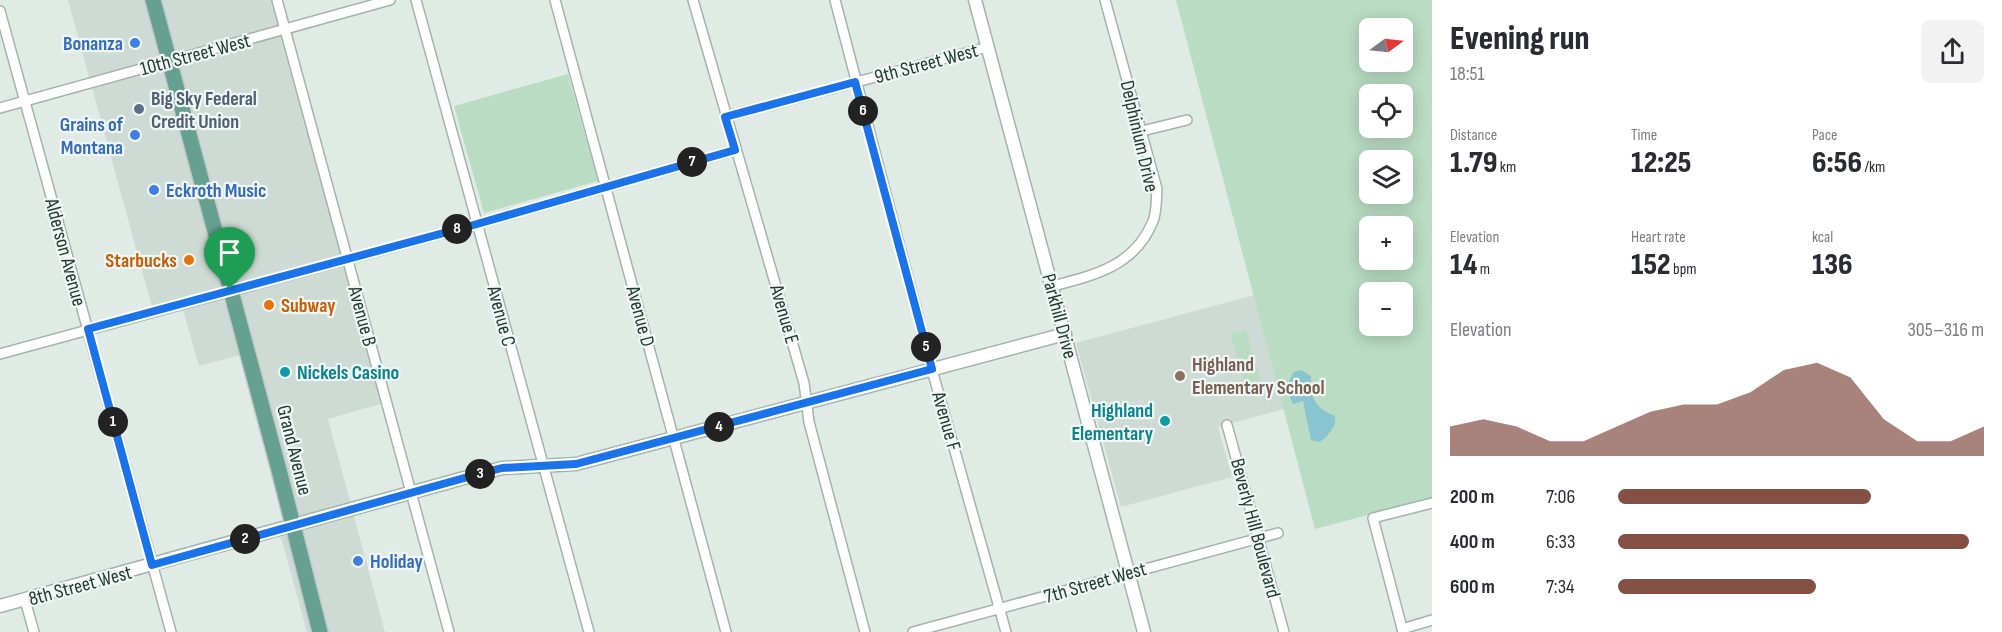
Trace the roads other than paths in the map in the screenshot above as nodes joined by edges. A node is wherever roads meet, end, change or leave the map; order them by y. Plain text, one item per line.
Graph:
1 (153, 0) edge
2 (277, 0) edge
3 (390, 0) edge
4 (416, 0) edge
5 (555, 0) edge
6 (693, 0) edge
7 (834, 0) edge
8 (975, 0) edge
9 (1105, 0) edge
10 (0, 11) edge
11 (285, 29) junction
12 (988, 47) junction
13 (169, 61) junction
14 (855, 82) junction
15 (25, 101) junction
16 (0, 108) edge
17 (725, 117) junction
18 (1187, 120) dead end
19 (1142, 131) junction
20 (735, 150) junction
21 (606, 187) junction
22 (477, 224) junction
23 (348, 258) junction
24 (1053, 286) junction
25 (230, 289) junction
26 (88, 329) junction
27 (1065, 334) junction
28 (0, 354) edge
29 (932, 369) junction
30 (807, 403) junction
31 (1227, 425) dead end
32 (674, 440) junction
33 (543, 466) junction
34 (411, 492) junction
35 (1432, 503) edge
36 (292, 524) junction
37 (1278, 533) dead end
38 (1258, 538) junction
39 (152, 565) junction
40 (1128, 573) junction
41 (25, 600) junction
42 (0, 606) edge
43 (999, 609) junction
44 (1432, 620) edge
45 (1402, 630) edge
46 (34, 632) edge
47 (171, 632) edge
48 (320, 632) edge
49 (449, 632) edge
50 (589, 632) edge
51 (726, 632) edge
52 (865, 632) edge
53 (913, 632) edge
54 (1006, 632) edge
55 (1144, 632) edge
56 (1284, 632) edge

1 - 13 main road, Grand Avenue
2 - 11 street, Avenue B
3 - 11 street, 10th Street West
4 - 22 street, Avenue C
5 - 21 street, Avenue D
6 - 17 street, Avenue E
7 - 14 street, Avenue F
8 - 12 street, Parkhill Drive
9 - 19 street, Delphinium Drive
10 - 15 street, Alderson Avenue
11 - 13 street, 10th Street West
11 - 23 street, Avenue B
12 - 14 street, 9th Street West
12 - 24 street, Parkhill Drive
13 - 15 street, 10th Street West
13 - 25 main road, Grand Avenue
14 - 17 street, 9th Street West
14 - 29 street, Avenue F
15 - 16 street, 10th Street West
15 - 26 street, Alderson Avenue
17 - 20 street, Avenue E
18 - 19 street
19 - 24 street, Delphinium Drive
20 - 21 street
20 - 30 street, Avenue E
21 - 22 street
21 - 32 street, Avenue D
22 - 23 street
22 - 33 street, Avenue C
23 - 25 street
23 - 34 street, Avenue B
24 - 27 street, Parkhill Drive
25 - 26 street
25 - 36 main road, Grand Avenue
26 - 28 street
26 - 39 street, Alderson Avenue
27 - 29 street, 8th Street West
27 - 40 street, Parkhill Drive
29 - 30 street, 8th Street West
29 - 43 street, Avenue F
30 - 32 street, 8th Street West
30 - 52 street, Avenue E
31 - 38 street, Beverly Hill Boulevard
32 - 33 street, 8th Street West
32 - 51 street, Avenue D
33 - 34 street, 8th Street West
33 - 50 street, Avenue C
34 - 36 street, 8th Street West
34 - 49 street, Avenue B
35 - 45 street
36 - 39 street, 8th Street West
36 - 48 main road, Grand Avenue
37 - 38 street, 7th Street West
38 - 40 street, 7th Street West
38 - 56 street, Beverly Hill Boulevard
39 - 41 street, 8th Street West
39 - 47 street, Alderson Avenue
40 - 43 street, 7th Street West
40 - 55 street, Parkhill Drive
41 - 42 street, 8th Street West
41 - 46 street
43 - 53 street, 7th Street West
43 - 54 street, Avenue F
44 - 45 street

